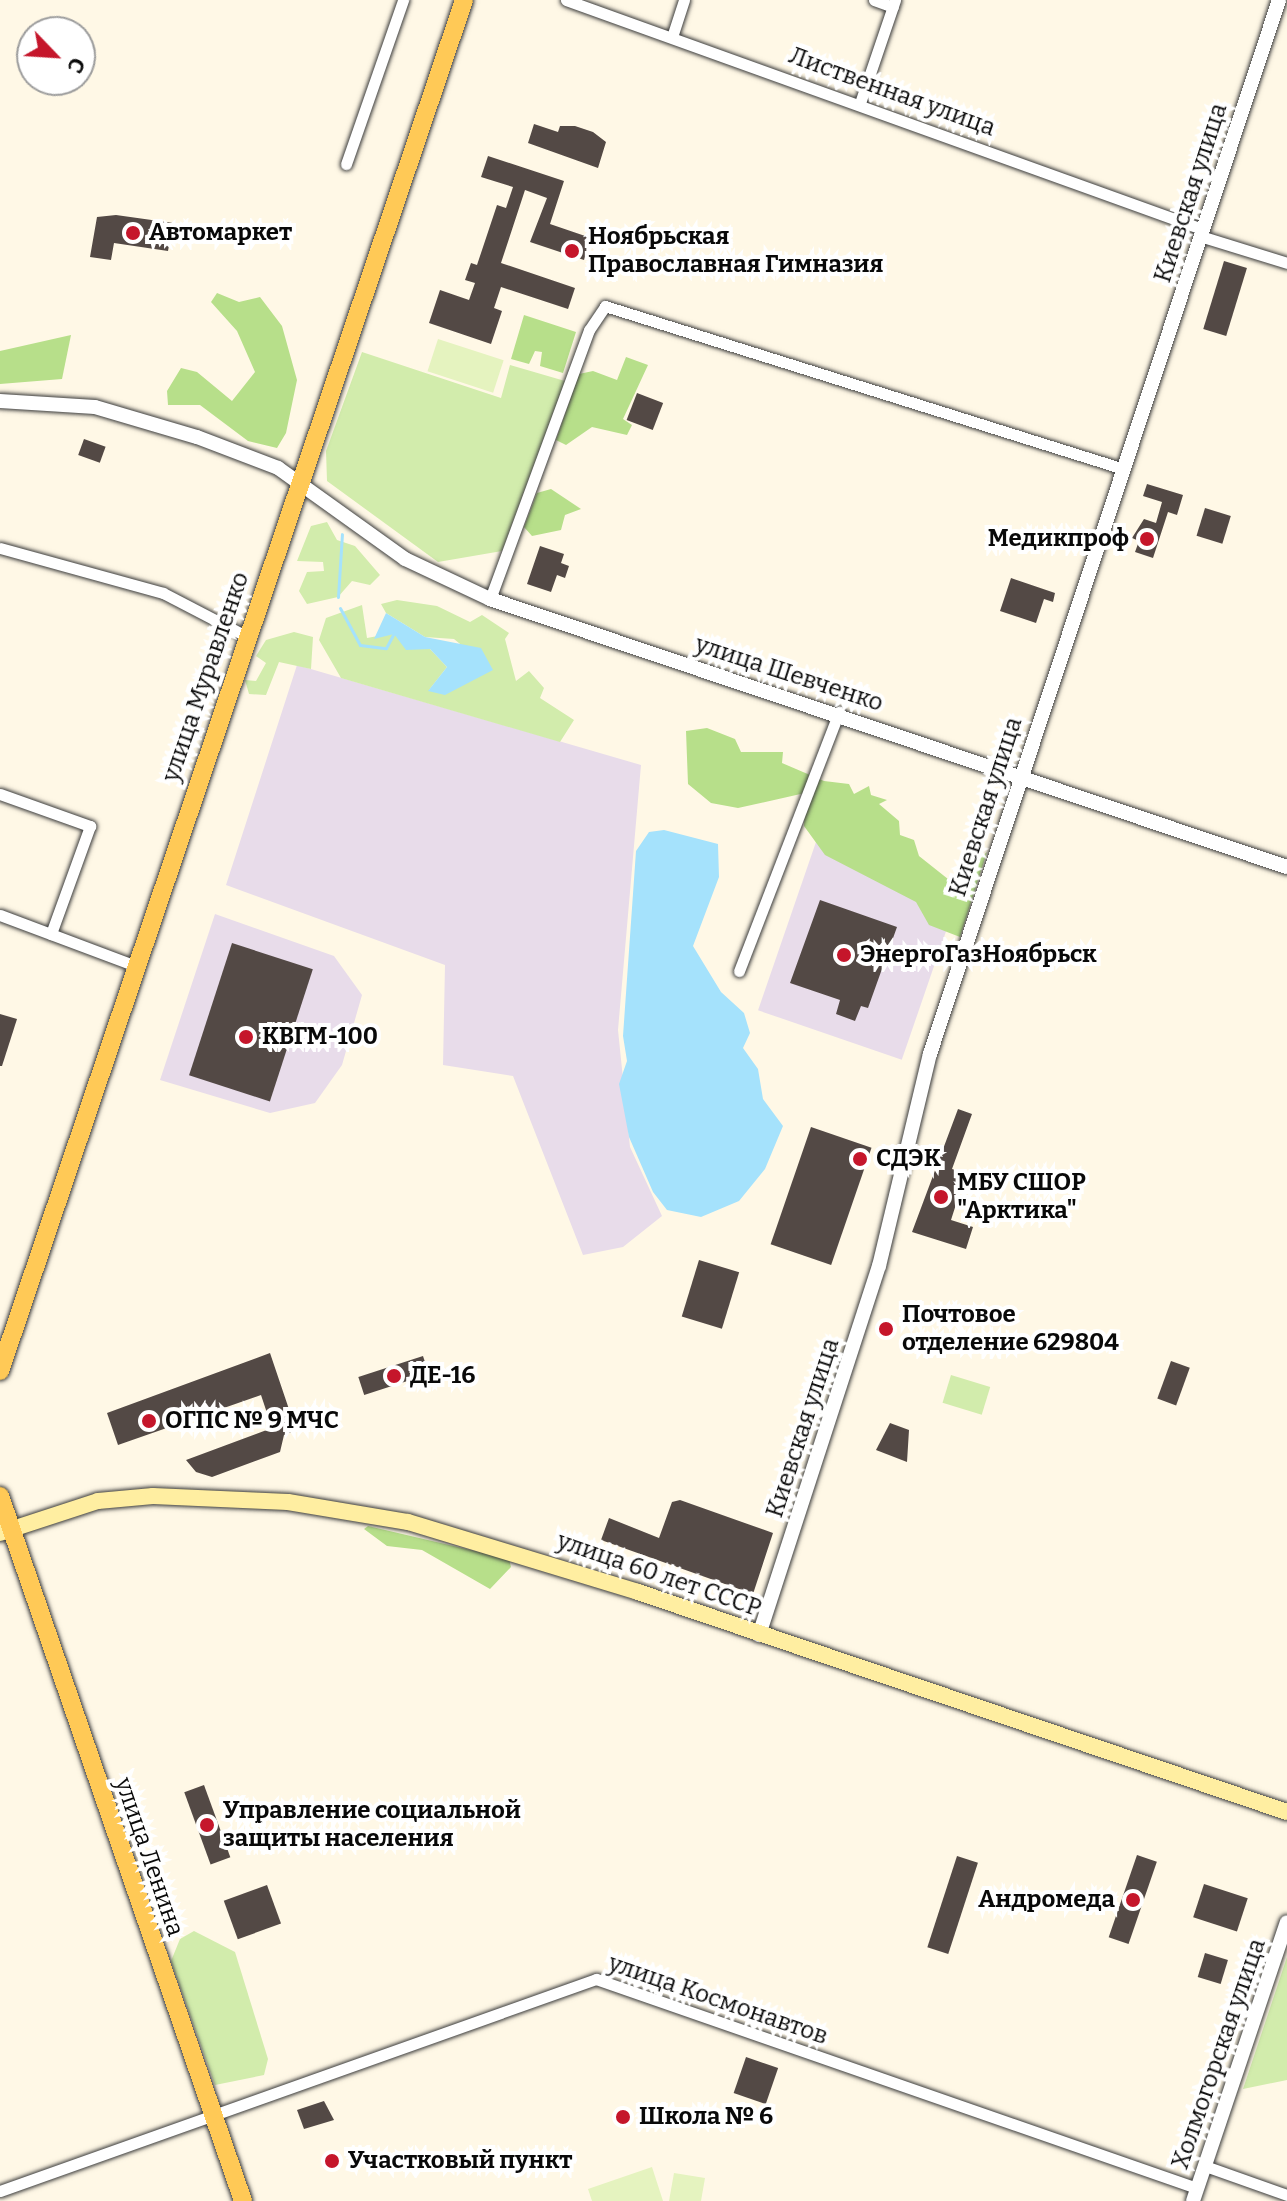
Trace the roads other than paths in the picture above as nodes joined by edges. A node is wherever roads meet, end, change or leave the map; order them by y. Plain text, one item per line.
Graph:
1 (403, 0) edge
2 (464, 0) edge
3 (566, 0) edge
4 (684, 0) edge
5 (874, 0) edge
6 (1279, 0) edge
7 (894, 3) edge
8 (672, 37) junction
9 (860, 103) junction
10 (346, 164) dead end
11 (1201, 233) junction
12 (1287, 263) edge
13 (0, 401) edge
14 (1124, 469) junction
15 (299, 480) junction
16 (0, 548) edge
17 (490, 599) junction
18 (246, 636) junction
19 (839, 712) junction
20 (1019, 776) junction
21 (0, 794) edge
22 (1287, 867) edge
23 (0, 915) edge
24 (51, 934) junction
25 (133, 965) junction
26 (739, 971) dead end
27 (0, 1371) edge
28 (0, 1496) edge
29 (5, 1531) edge
30 (759, 1635) junction
31 (1287, 1812) edge
32 (1287, 1922) edge
33 (213, 2114) junction
34 (1205, 2166) junction
35 (0, 2191) edge
36 (1195, 2195) edge
37 (1287, 2195) edge
38 (243, 2201) edge

1 - 10 street
2 - 15 main road, улица Муравленко
3 - 8 street, Лиственная улица
4 - 8 street
5 - 7 street
6 - 11 street, Киевская улица
7 - 9 street
8 - 9 street, Лиственная улица
9 - 11 street, Лиственная улица
11 - 12 street, Лиственная улица
11 - 14 street, Киевская улица
13 - 15 street, улица Шевченко
14 - 17 street
14 - 20 street, Киевская улица
15 - 17 street, улица Шевченко
15 - 18 main road, улица Муравленко
16 - 18 street
17 - 19 street, улица Шевченко
18 - 25 main road, улица Муравленко
19 - 20 street, улица Шевченко
19 - 26 street
20 - 22 street, улица Шевченко
20 - 30 street, Киевская улица
21 - 24 street
23 - 24 street
24 - 25 street
25 - 27 main road, улица Муравленко
28 - 29 main road
29 - 30 main road, улица 60 лет СССР
29 - 33 main road, улица Ленина
30 - 31 main road, улица 60 лет СССР
32 - 34 street, Холмогорская улица
33 - 35 street, улица Космонавтов
33 - 36 street, улица Космонавтов
33 - 38 main road, улица Ленина
34 - 36 street, Холмогорская улица
34 - 37 street

